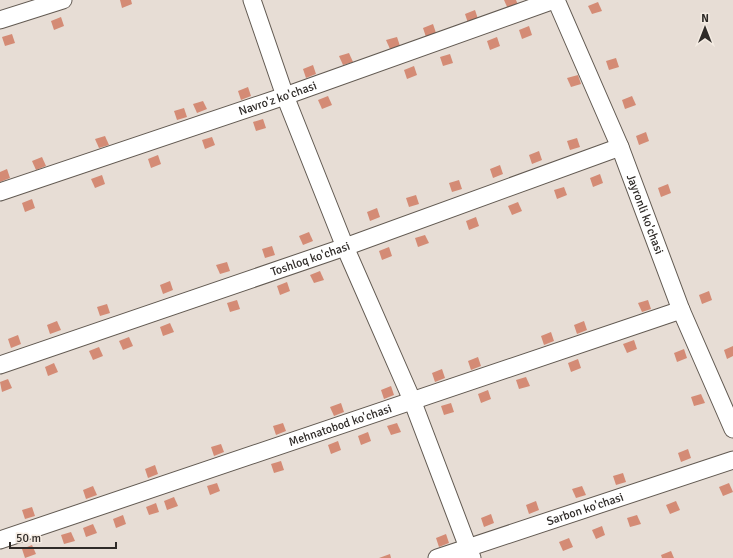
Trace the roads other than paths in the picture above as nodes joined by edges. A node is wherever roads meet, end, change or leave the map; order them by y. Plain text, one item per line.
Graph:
1 (63, 0) edge
2 (252, 0) edge
3 (555, 0) edge
4 (0, 20) edge
5 (285, 96) junction
6 (620, 147) junction
7 (0, 192) edge
8 (345, 247) junction
9 (681, 310) junction
10 (0, 365) edge
11 (412, 400) junction
12 (733, 429) edge
13 (733, 460) edge
14 (0, 540) edge
15 (470, 553) edge
16 (437, 558) edge

1 - 4 street
2 - 5 street
3 - 5 street, Navro'z ko'chasi
3 - 6 street, Jayronli ko'chasi
5 - 7 street, Navro'z ko'chasi
5 - 8 street
6 - 8 street, Toshloq ko'chasi
6 - 9 street, Jayronli ko'chasi
8 - 10 street, Toshloq ko'chasi
8 - 11 street
9 - 11 street, Mehnatobod ko'chasi
9 - 12 street, Jayronli ko'chasi
11 - 14 street, Mehnatobod ko'chasi
11 - 15 street
13 - 15 street, Sarbon ko'chasi
15 - 16 street, Sarbon ko'chasi

